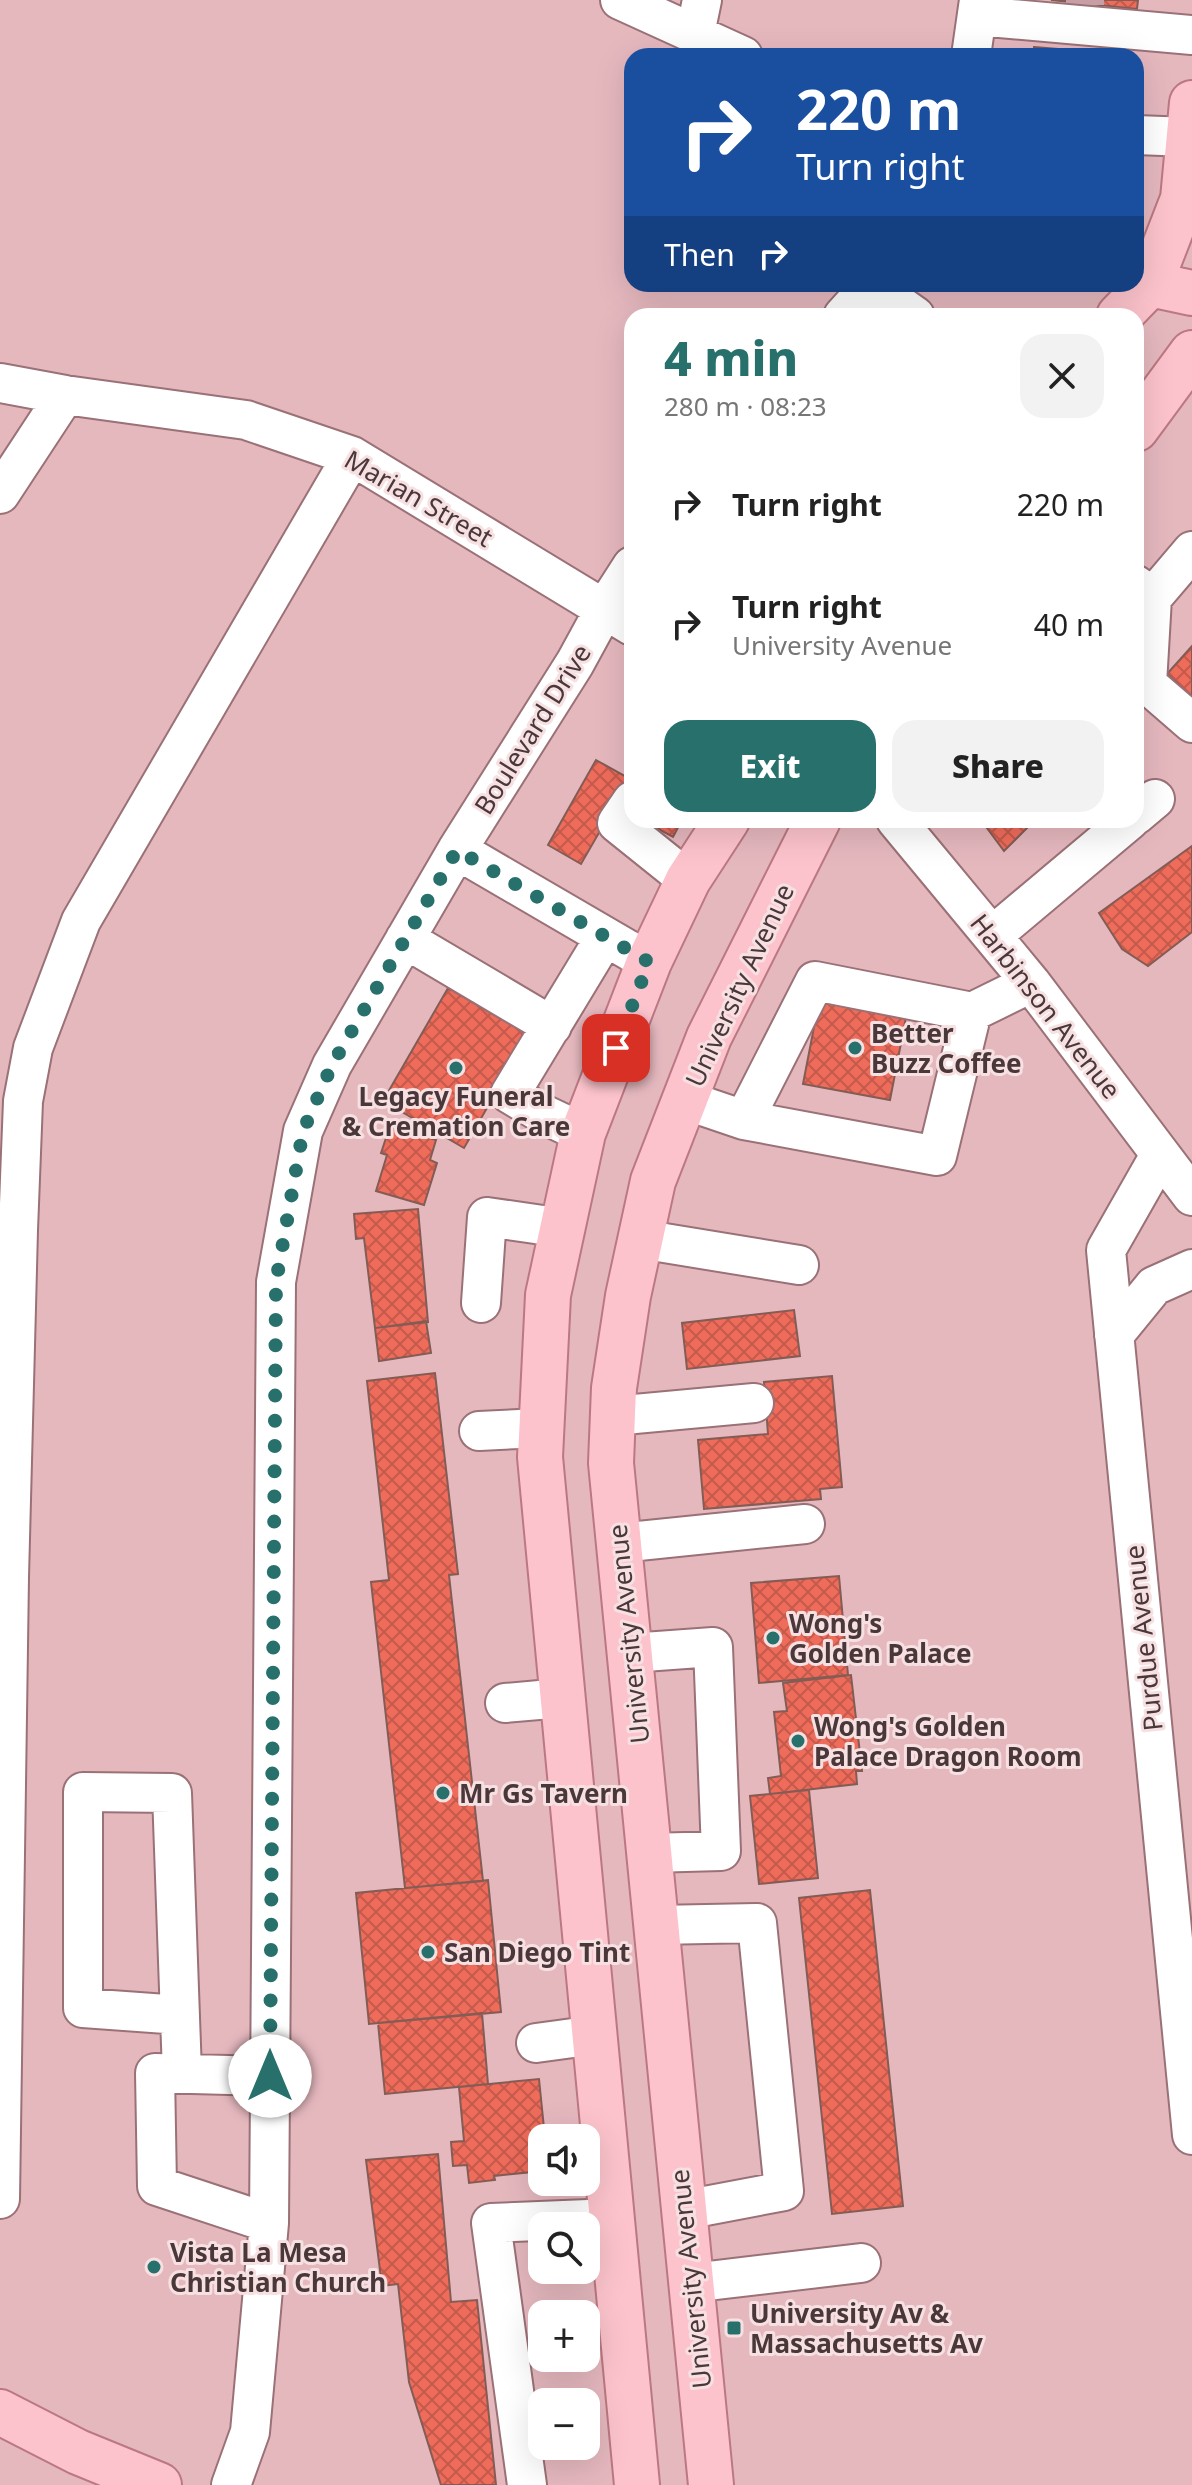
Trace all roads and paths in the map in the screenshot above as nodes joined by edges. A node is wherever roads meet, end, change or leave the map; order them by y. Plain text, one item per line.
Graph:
1 (620, 0) edge
2 (978, 8) edge
3 (698, 17) edge
4 (1192, 35) edge
5 (734, 48) edge
6 (972, 48) edge
7 (1190, 120) edge
8 (1144, 133) edge
9 (1144, 278) edge
10 (1144, 280) edge
11 (1192, 293) edge
12 (890, 301) edge
13 (868, 308) edge
14 (1192, 353) edge
15 (0, 383) edge
16 (65, 395) junction
17 (1144, 418) edge
18 (352, 456) junction
19 (0, 494) edge
20 (1192, 551) edge
21 (1144, 591) edge
22 (624, 595) edge
23 (618, 617) edge
24 (1192, 723) edge
25 (624, 813) edge
26 (722, 828) edge
27 (814, 828) edge
28 (903, 828) edge
29 (1120, 828) edge
30 (457, 850) junction
31 (688, 880) junction
32 (993, 935) junction
33 (605, 937) junction
34 (405, 939) junction
35 (649, 962) junction
36 (1031, 983) junction
37 (972, 1012) junction
38 (552, 1026) junction
39 (685, 1100) junction
40 (744, 1120) junction
41 (583, 1133) junction
42 (1160, 1155) junction
43 (1192, 1196) edge
44 (563, 1228) junction
45 (640, 1239) junction
46 (799, 1265) dead end
47 (1192, 1269) edge
48 (481, 1303) dead end
49 (1114, 1335) junction
50 (754, 1403) dead end
51 (613, 1416) junction
52 (541, 1428) junction
53 (479, 1431) dead end
54 (805, 1524) dead end
55 (619, 1543) junction
56 (630, 1653) junction
57 (562, 1698) junction
58 (505, 1703) dead end
59 (649, 1853) junction
60 (656, 1925) junction
61 (180, 2015) junction
62 (595, 2035) junction
63 (536, 2043) dead end
64 (182, 2073) junction
65 (270, 2076) junction
66 (1192, 2135) edge
67 (0, 2199) edge
68 (684, 2210) junction
69 (613, 2218) junction
70 (269, 2223) junction
71 (861, 2263) dead end
72 (691, 2283) junction
73 (0, 2412) edge
74 (159, 2485) edge
75 (231, 2485) edge
76 (527, 2485) edge
77 (637, 2485) edge
78 (711, 2485) edge

1 - 3 street
2 - 4 street
2 - 6 street
3 - 5 street
7 - 8 street
7 - 9 main road
10 - 11 main road
12 - 13 street
14 - 17 main road
15 - 16 street, Marian Street
16 - 18 street, Marian Street
16 - 19 street
18 - 23 street, Marian Street
18 - 67 street
20 - 21 street
21 - 24 street
22 - 23 street, Boulevard Drive
23 - 30 street, Boulevard Drive
25 - 31 street
26 - 31 main road
27 - 39 main road, University Avenue
28 - 32 street, Harbinson Avenue
29 - 32 street
30 - 33 street
30 - 34 street, Boulevard Drive
31 - 35 main road
32 - 36 street, Harbinson Avenue
33 - 35 street
33 - 38 street
34 - 38 street
34 - 65 street, Boulevard Drive
35 - 41 main road
36 - 37 street
36 - 42 street, Harbinson Avenue
37 - 40 street
37 - 40 street
38 - 41 street
39 - 40 street
39 - 45 main road, University Avenue
41 - 44 main road
42 - 43 street, Harbinson Avenue
42 - 49 street, Purdue Avenue
44 - 48 street
44 - 52 main road
45 - 46 street
45 - 51 main road, University Avenue
47 - 49 street
49 - 66 street, Purdue Avenue
50 - 51 street
51 - 55 main road, University Avenue
52 - 53 street
52 - 57 main road
54 - 55 street
55 - 56 main road, University Avenue
56 - 59 main road, University Avenue
56 - 59 street
57 - 58 street
57 - 62 main road
59 - 60 main road, University Avenue
60 - 68 main road, University Avenue
60 - 68 street
61 - 61 street
61 - 64 street
62 - 63 street
62 - 69 main road
64 - 65 street
64 - 70 street
65 - 70 street, Boulevard Drive
68 - 72 main road, University Avenue
69 - 76 street
69 - 77 main road
70 - 75 street, Boulevard Drive
71 - 72 street
72 - 78 main road, University Avenue
73 - 74 main road

